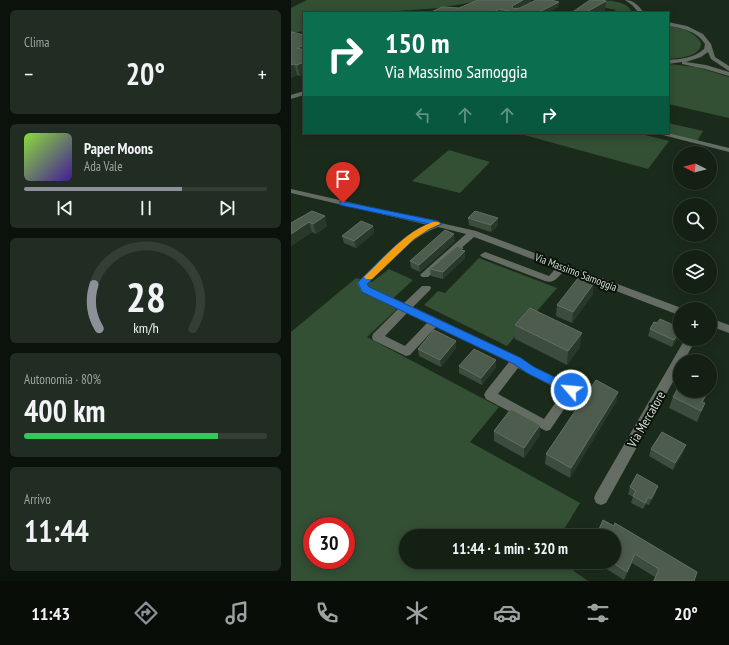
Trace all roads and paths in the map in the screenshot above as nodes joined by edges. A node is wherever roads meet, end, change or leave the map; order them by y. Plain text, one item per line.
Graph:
1 (622, 0) edge
2 (627, 0) edge
3 (634, 12) edge
4 (641, 12) edge
5 (670, 24) edge
6 (708, 47) junction
7 (669, 62) edge
8 (729, 69) edge
9 (729, 74) edge
10 (303, 93) edge
11 (291, 97) edge
12 (663, 134) edge
13 (729, 150) edge
14 (291, 191) edge
15 (413, 218) junction
16 (438, 224) junction
17 (473, 234) junction
18 (411, 238) junction
19 (485, 255) dead end
20 (562, 267) junction
21 (425, 275) dead end
22 (426, 288) dead end
23 (405, 308) junction
24 (673, 308) edge
25 (435, 322) junction
26 (717, 325) edge
27 (729, 329) edge
28 (687, 346) edge
29 (517, 361) junction
30 (601, 498) dead end

1 - 3 street
2 - 4 street
5 - 6 street
6 - 7 street
6 - 8 street
7 - 9 street
10 - 11 street
12 - 13 street
14 - 15 street, Via Massimo Samoggia
15 - 16 street, Via Massimo Samoggia
15 - 18 street
16 - 17 street, Via Massimo Samoggia
16 - 18 street
17 - 20 street, Via Massimo Samoggia
17 - 21 street
18 - 23 street
19 - 20 street
20 - 24 street, Via Massimo Samoggia
22 - 23 street
23 - 25 street
23 - 25 street
25 - 29 street
26 - 27 street
28 - 30 street, Via Mercatore
29 - 29 street

